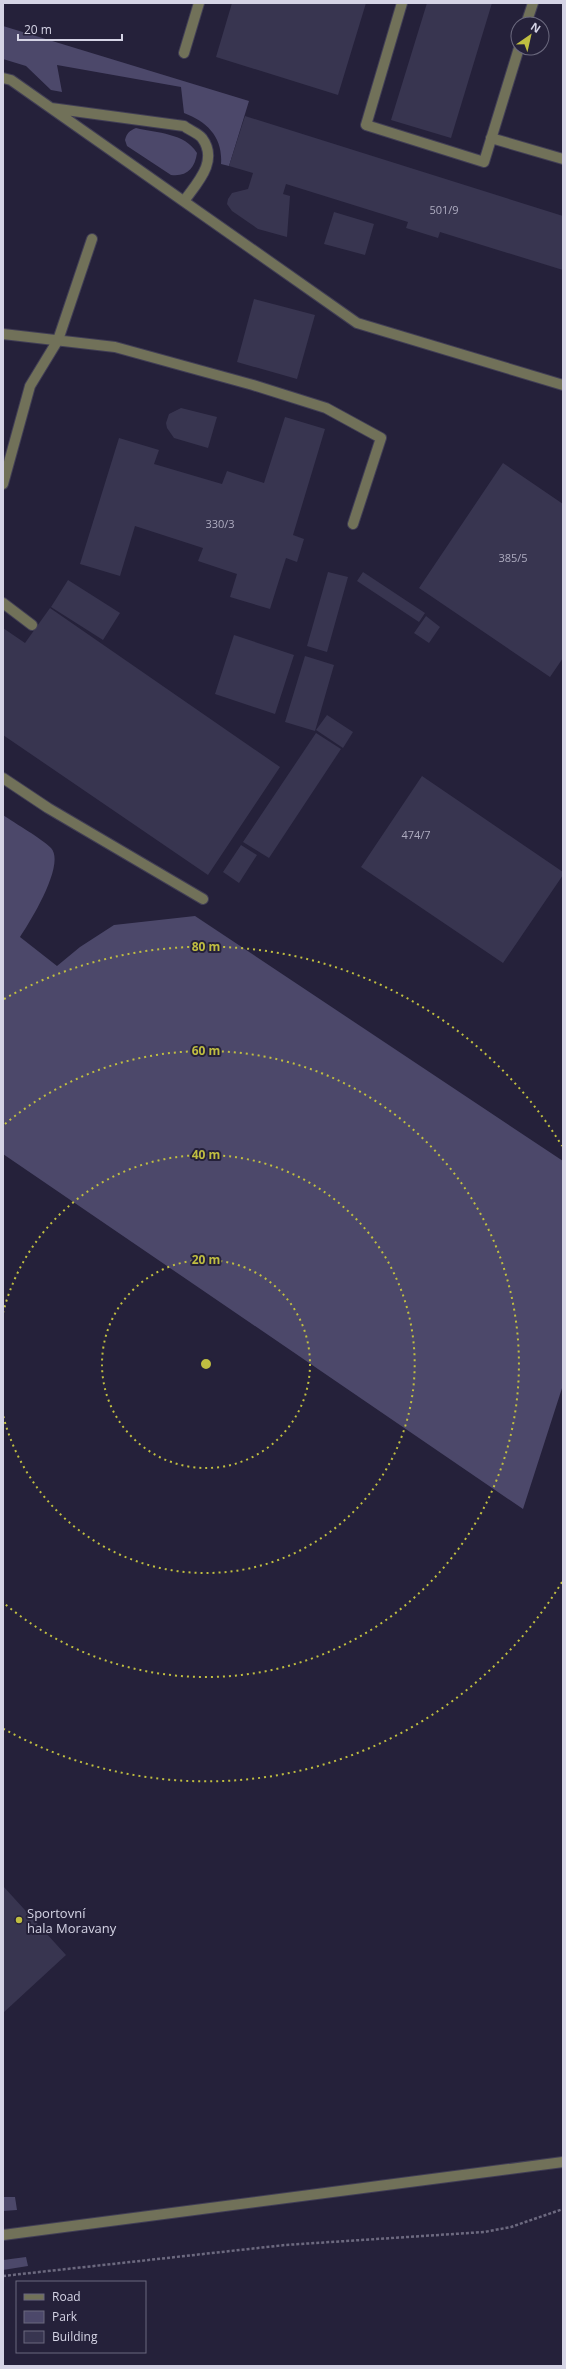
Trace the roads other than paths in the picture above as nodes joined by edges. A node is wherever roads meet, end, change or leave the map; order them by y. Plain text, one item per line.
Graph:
1 (199, 3) edge
2 (402, 3) edge
3 (533, 3) edge
4 (529, 16) edge
5 (184, 53) dead end
6 (517, 56) edge
7 (3, 78) edge
8 (49, 108) junction
9 (491, 138) junction
10 (563, 159) edge
11 (184, 201) junction
12 (92, 239) dead end
13 (3, 334) edge
14 (58, 340) junction
15 (563, 385) edge
16 (3, 484) edge
17 (353, 524) dead end
18 (3, 603) edge
19 (32, 624) dead end
20 (3, 778) edge
21 (203, 899) dead end
22 (563, 2162) edge
23 (3, 2235) edge

1 - 5 street
2 - 9 street
3 - 4 street
6 - 9 street
7 - 8 street
8 - 11 street
8 - 11 street
9 - 10 street
11 - 15 street
12 - 14 street
13 - 14 street
14 - 16 street
14 - 17 street
18 - 19 street
20 - 21 street
22 - 23 street

